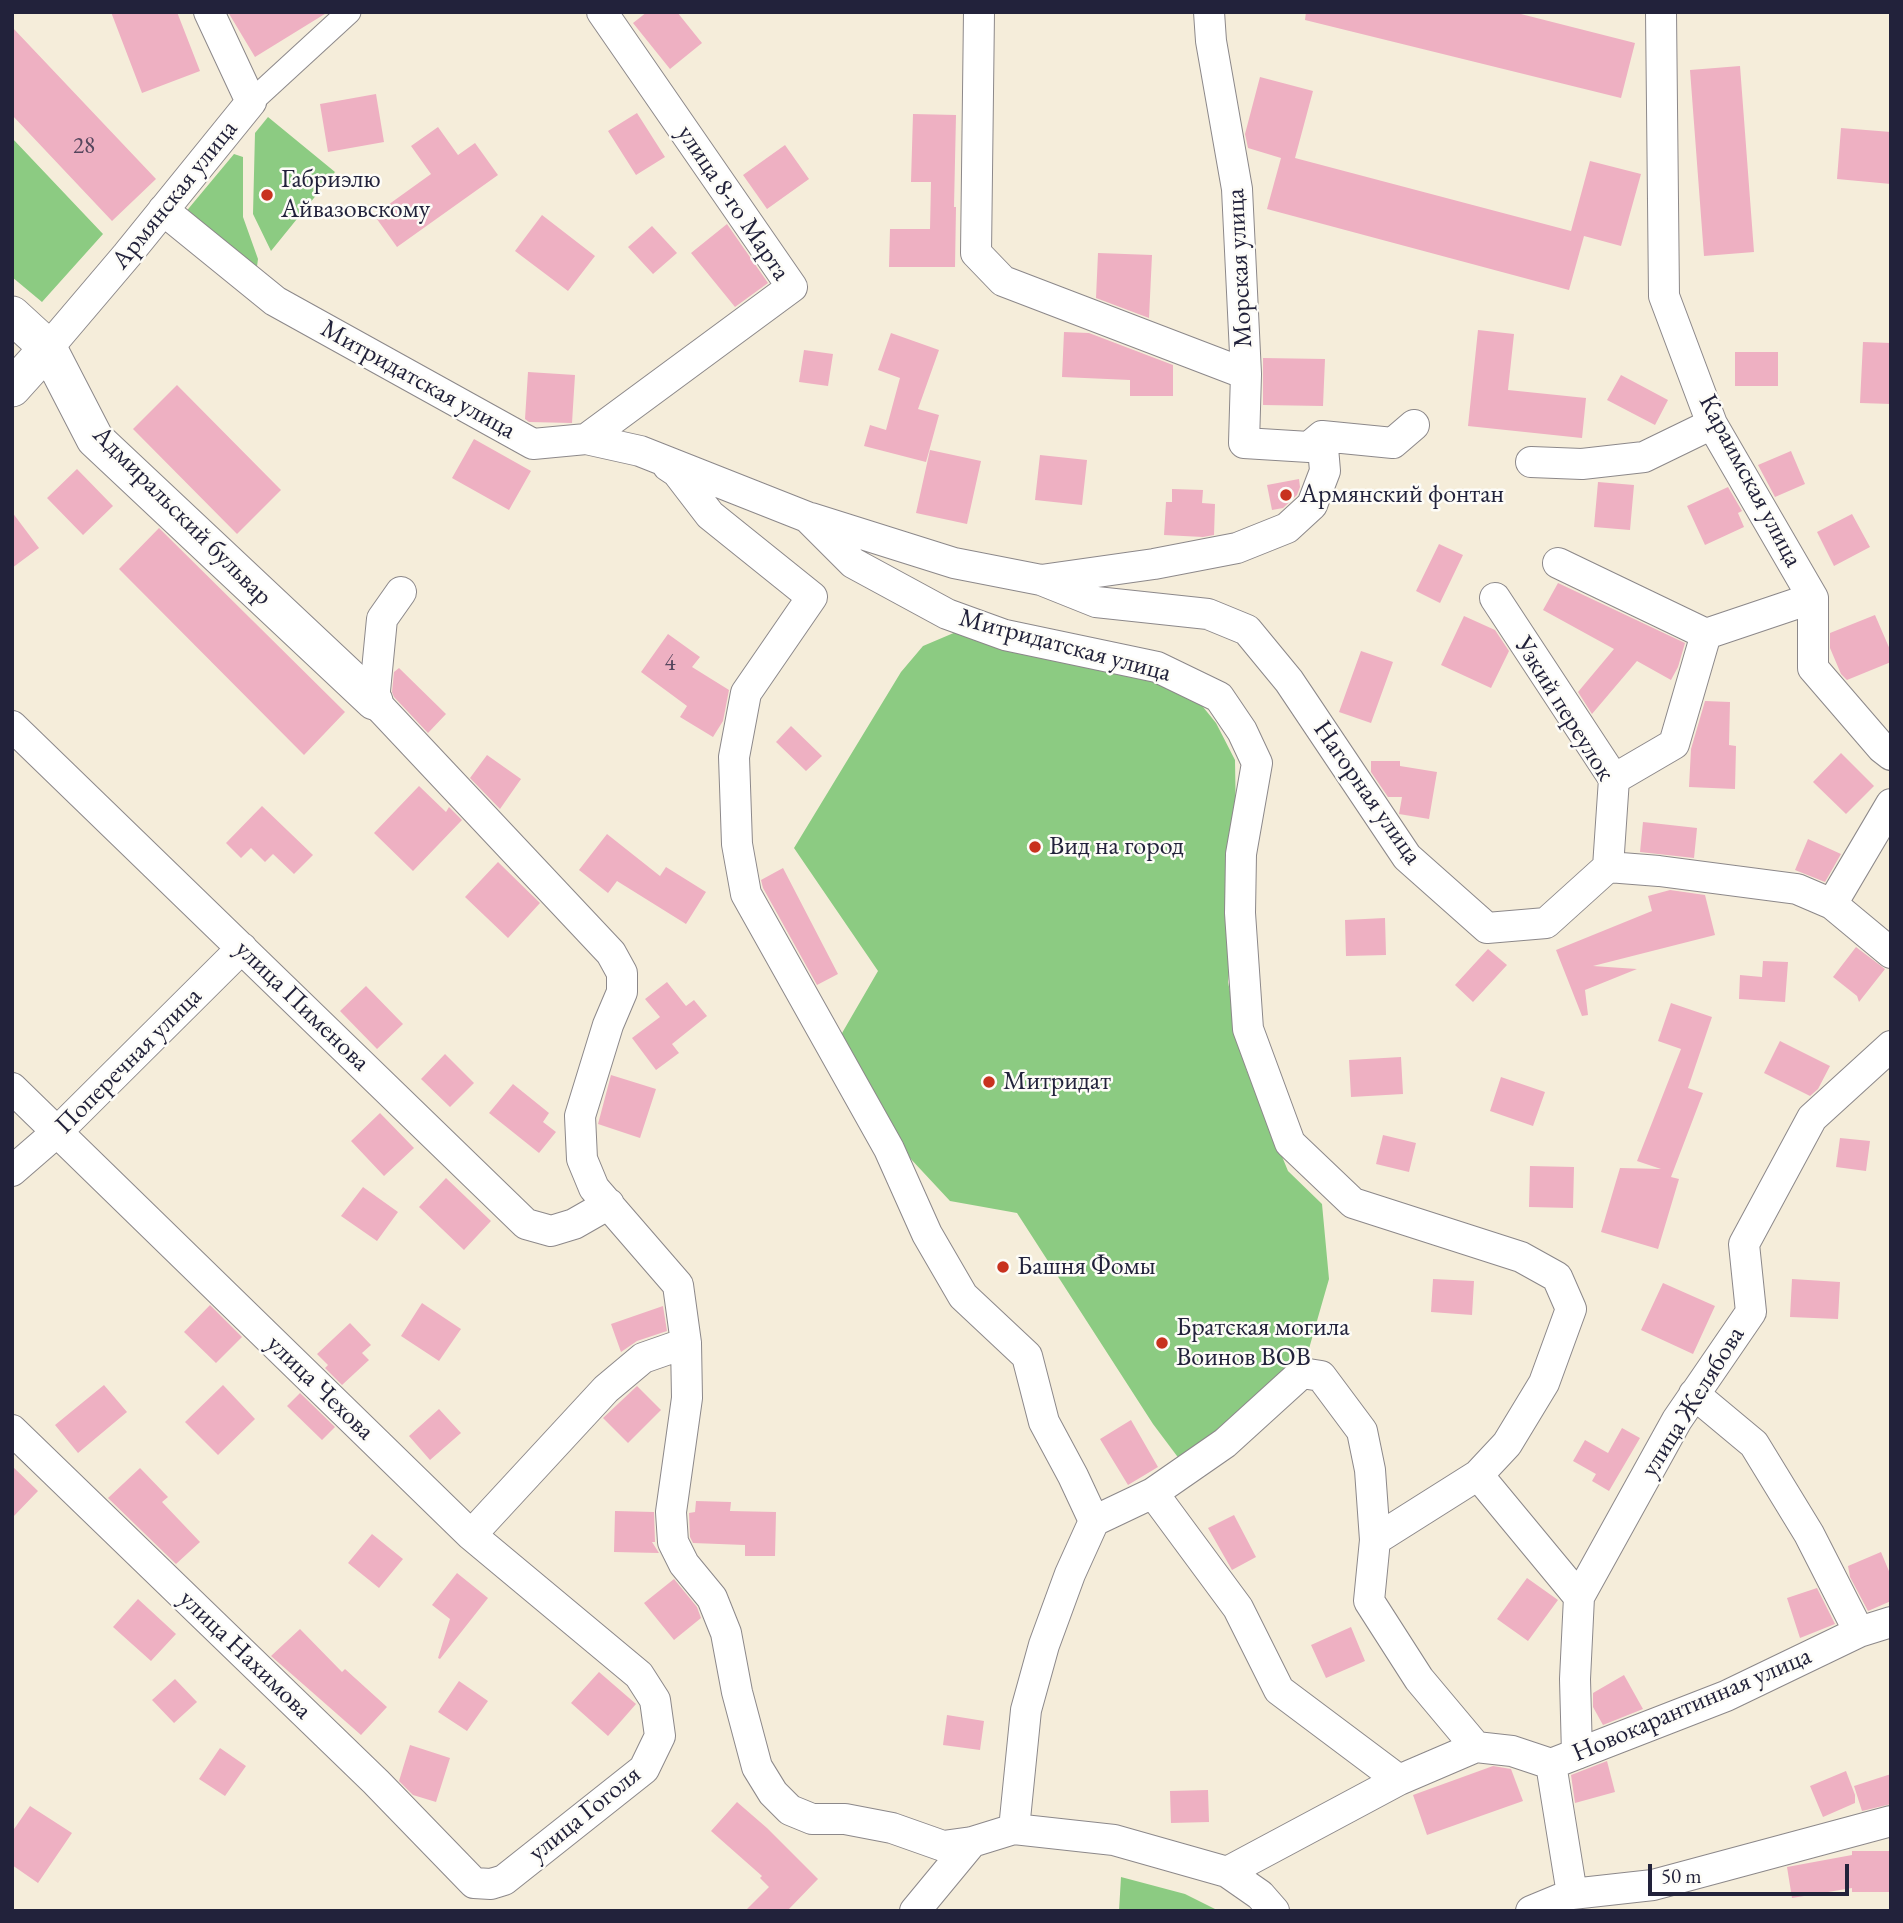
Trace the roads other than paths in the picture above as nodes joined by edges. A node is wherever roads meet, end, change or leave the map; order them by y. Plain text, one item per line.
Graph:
1 (209, 12) edge
2 (349, 12) edge
3 (602, 12) edge
4 (979, 12) edge
5 (1209, 12) edge
6 (1661, 12) edge
7 (251, 102) junction
8 (163, 210) junction
9 (12, 315) edge
10 (48, 348) junction
11 (1246, 374) junction
12 (12, 388) edge
13 (1712, 424) junction
14 (1414, 425) dead end
15 (1322, 436) junction
16 (586, 439) junction
17 (640, 451) junction
18 (1531, 462) dead end
19 (807, 517) junction
20 (1558, 563) dead end
21 (1041, 580) junction
22 (401, 592) dead end
23 (1495, 598) dead end
24 (1814, 598) junction
25 (1706, 634) junction
26 (374, 701) junction
27 (12, 726) edge
28 (1891, 755) edge
29 (1614, 779) junction
30 (1891, 804) edge
31 (1608, 867) junction
32 (1832, 904) junction
33 (242, 948) junction
34 (1891, 953) edge
35 (1891, 1046) edge
36 (12, 1088) edge
37 (57, 1132) junction
38 (12, 1171) edge
39 (609, 1204) junction
40 (686, 1343) junction
41 (1695, 1394) junction
42 (12, 1430) edge
43 (1478, 1475) junction
44 (1153, 1493) junction
45 (1094, 1521) junction
46 (471, 1535) junction
47 (1375, 1540) junction
48 (1579, 1597) junction
49 (1891, 1622) edge
50 (1858, 1632) junction
51 (639, 1675) joint
52 (1476, 1747) junction
53 (1564, 1759) junction
54 (1399, 1780) junction
55 (1891, 1821) edge
56 (1014, 1829) junction
57 (972, 1842) junction
58 (1227, 1872) junction
59 (474, 1883) joint
60 (1572, 1894) junction
61 (915, 1911) edge
62 (1274, 1911) edge
63 (1531, 1911) edge

1 - 7 street
2 - 7 street, Армянская улица
3 - 16 street, улица 8-го Марта
4 - 11 street
5 - 11 street, Морская улица
6 - 13 street, Караимская улица
7 - 8 street, Армянская улица
8 - 10 street, Армянская улица
8 - 16 street, Митридатская улица
9 - 10 street, Адмиральский бульвар
10 - 12 street, Армянская улица
10 - 26 street, Адмиральский бульвар
11 - 15 street, Морская улица
13 - 18 street
13 - 24 street, Караимская улица
14 - 15 street
15 - 21 street
16 - 17 street, Митридатская улица
17 - 19 street, Митридатская улица
17 - 45 street
19 - 21 street
19 - 43 street, Митридатская улица
20 - 25 street
21 - 31 street, Нагорная улица
22 - 26 street
23 - 29 street, Узкий переулок
24 - 25 street
24 - 28 street, Караимская улица
25 - 29 street
26 - 39 street
27 - 33 street, улица Пименова
29 - 31 street, Узкий переулок
30 - 32 street
31 - 32 street
32 - 34 street
33 - 37 street, Поперечная улица
33 - 39 street, улица Пименова
35 - 41 street, улица Желябова
36 - 37 street, улица Чехова
37 - 38 street, Поперечная улица
37 - 46 street, улица Чехова
39 - 40 street
40 - 46 street
40 - 57 street
41 - 48 street, улица Желябова
41 - 50 street
42 - 59 street, улица Нахимова
43 - 47 street, Митридатская улица
43 - 48 street
44 - 45 street
44 - 47 street
44 - 54 street
45 - 56 street
46 - 51 street, улица Чехова
47 - 52 street
48 - 53 street, улица Желябова
49 - 50 street, Новокарантинная улица
50 - 53 street, Новокарантинная улица
51 - 59 street, улица Гоголя
52 - 53 street, Новокарантинная улица
52 - 54 street, Новокарантинная улица
53 - 60 street, улица Желябова
54 - 58 street, Новокарантинная улица
55 - 60 street
56 - 57 street
56 - 58 street
57 - 61 street
58 - 62 street
60 - 63 street

